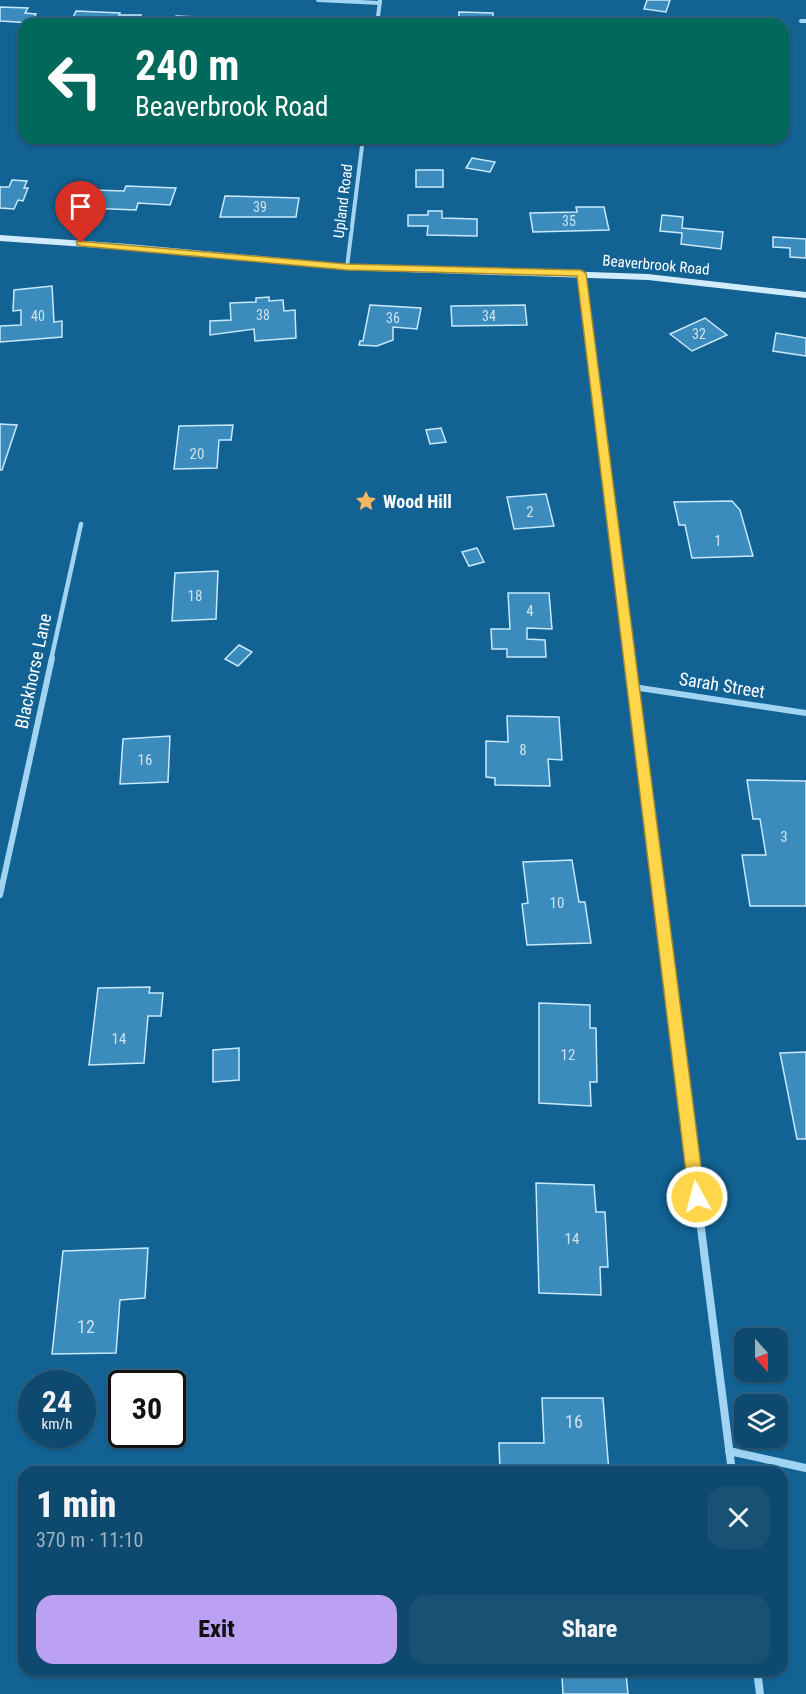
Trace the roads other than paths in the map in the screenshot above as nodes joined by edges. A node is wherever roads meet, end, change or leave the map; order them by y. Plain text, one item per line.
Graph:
1 (318, 0) edge
2 (380, 1) edge
3 (378, 18) edge
4 (362, 144) edge
5 (0, 238) edge
6 (347, 267) junction
7 (581, 273) junction
8 (806, 295) edge
9 (81, 524) dead end
10 (633, 687) junction
11 (806, 714) edge
12 (0, 895) edge
13 (729, 1452) junction
14 (731, 1466) edge
15 (806, 1468) edge
16 (758, 1676) edge
17 (760, 1694) edge

1 - 2 street
2 - 3 street
4 - 6 street, Upland Road
5 - 6 street, Beaverbrook Road
6 - 7 street, Beaverbrook Road
7 - 8 street, Beaverbrook Road
7 - 10 street
9 - 12 street, Blackhorse Lane
10 - 11 street, Sarah Street
10 - 13 street
13 - 14 street
13 - 15 street
16 - 17 street

